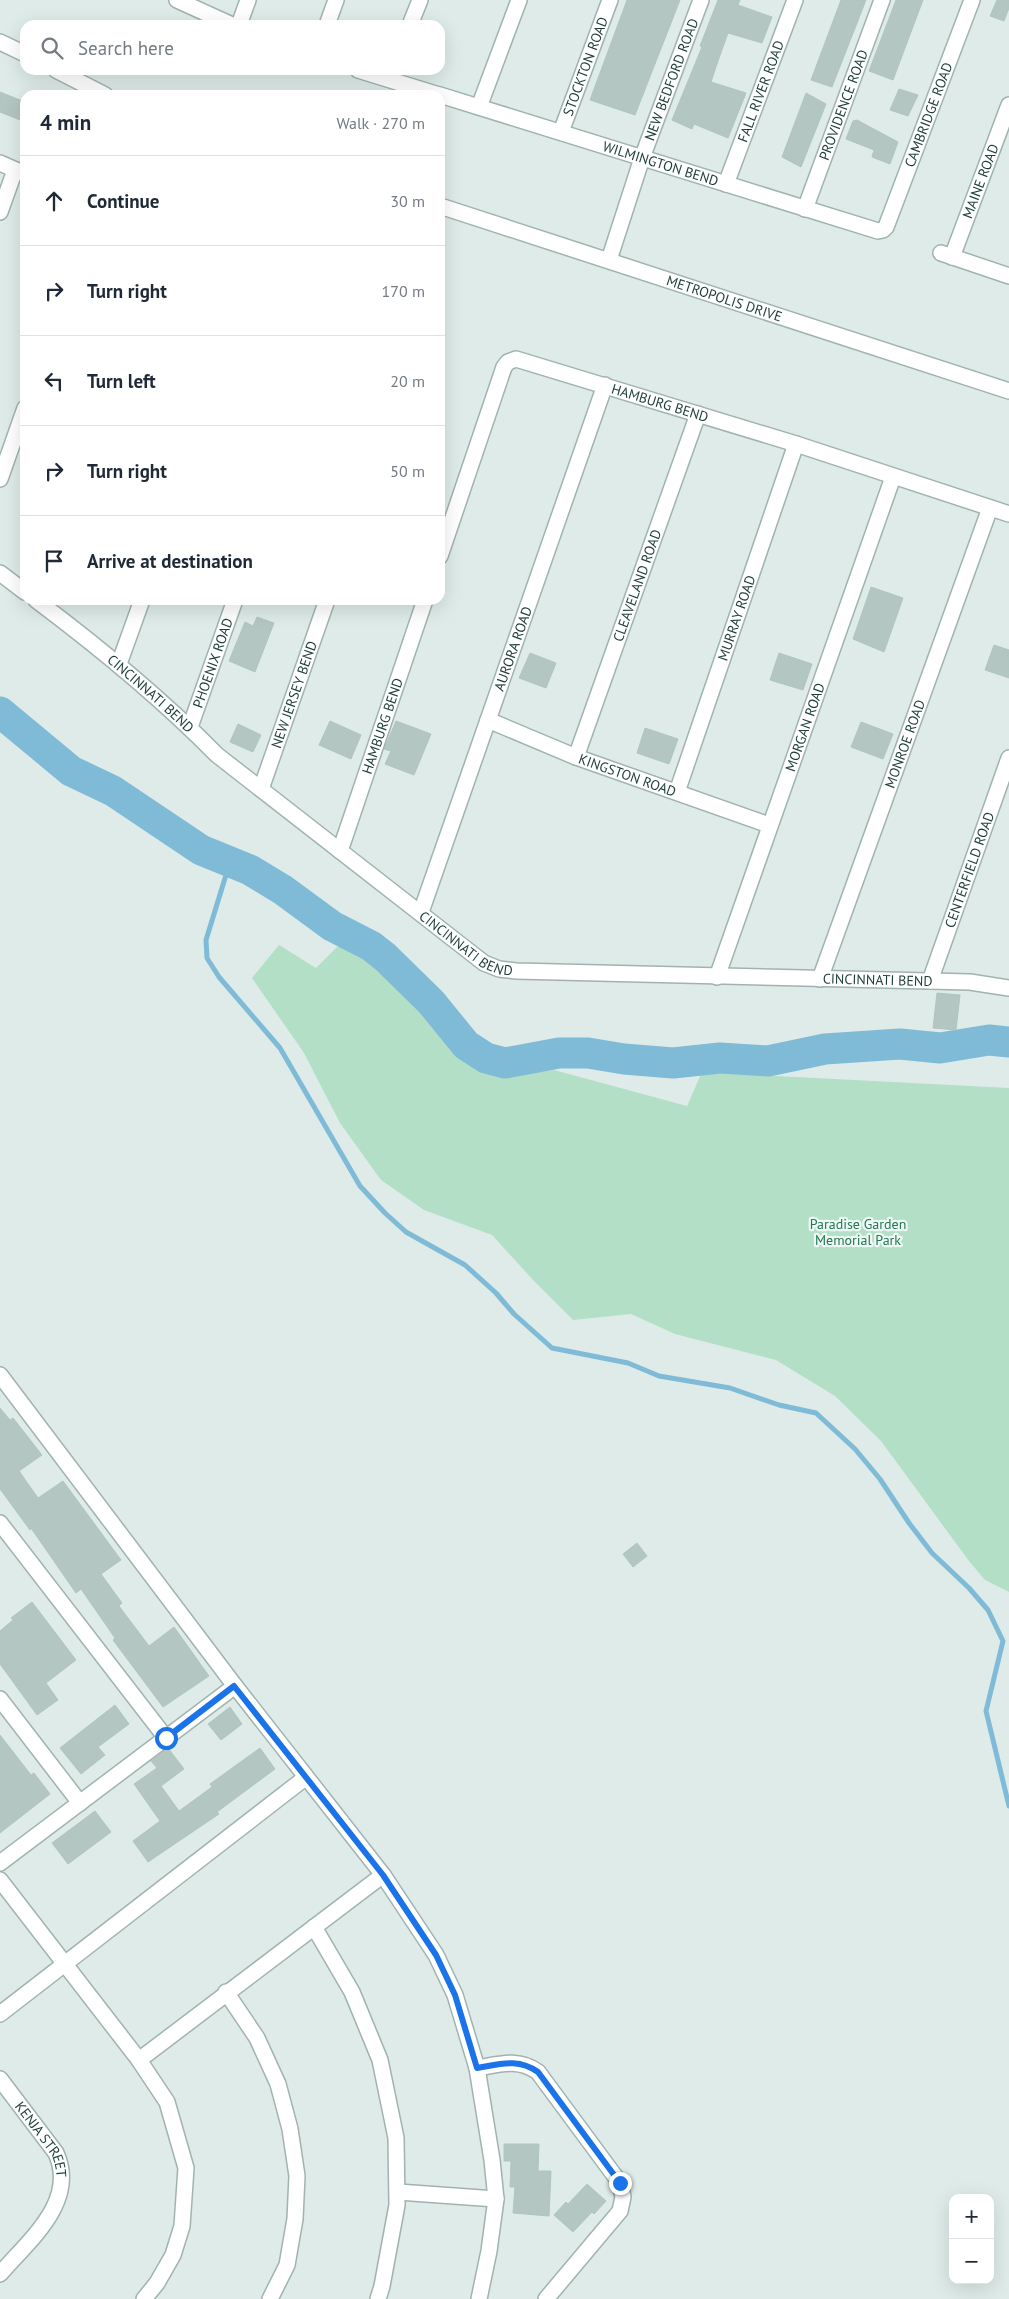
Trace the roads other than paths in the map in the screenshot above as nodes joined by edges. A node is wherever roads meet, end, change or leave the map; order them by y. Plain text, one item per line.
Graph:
1 (177, 0) edge
2 (248, 0) edge
3 (336, 0) edge
4 (420, 0) edge
5 (519, 0) edge
6 (610, 0) edge
7 (701, 0) edge
8 (795, 0) edge
9 (882, 0) edge
10 (972, 0) edge
11 (221, 20) edge
12 (241, 20) edge
13 (329, 20) edge
14 (412, 20) edge
15 (0, 42) edge
16 (20, 52) edge
17 (66, 75) edge
18 (392, 75) edge
19 (94, 90) edge
20 (428, 90) edge
21 (445, 97) edge
22 (1009, 105) edge
23 (479, 107) junction
24 (561, 132) junction
25 (642, 158) junction
26 (0, 163) edge
27 (20, 172) edge
28 (726, 184) junction
29 (445, 208) edge
30 (805, 209) junction
31 (0, 212) edge
32 (883, 230) joint
33 (609, 260) junction
34 (1009, 276) edge
35 (605, 385) junction
36 (1009, 390) edge
37 (698, 414) junction
38 (20, 422) edge
39 (796, 444) junction
40 (894, 477) junction
41 (0, 479) edge
42 (990, 508) junction
43 (1009, 514) edge
44 (445, 541) edge
45 (0, 573) edge
46 (20, 588) edge
47 (140, 605) edge
48 (233, 605) edge
49 (325, 605) edge
50 (423, 605) edge
51 (53, 606) edge
52 (119, 664) junction
53 (488, 720) junction
54 (190, 727) junction
55 (576, 757) junction
56 (1009, 758) edge
57 (261, 789) junction
58 (676, 792) junction
59 (769, 825) junction
60 (340, 851) junction
61 (421, 912) junction
62 (717, 977) junction
63 (820, 979) junction
64 (930, 981) junction
65 (1009, 988) edge
66 (0, 1375) edge
67 (0, 1523) edge
68 (234, 1686) junction
69 (0, 1699) edge
70 (166, 1738) junction
71 (305, 1778) junction
72 (80, 1803) junction
73 (0, 1863) edge
74 (383, 1875) junction
75 (0, 1880) edge
76 (314, 1927) junction
77 (64, 1964) junction
78 (226, 1992) junction
79 (0, 2014) edge
80 (139, 2060) junction
81 (477, 2068) junction
82 (0, 2079) edge
83 (398, 2192) junction
84 (496, 2198) junction
85 (0, 2274) edge
86 (144, 2299) edge
87 (270, 2299) edge
88 (378, 2299) edge
89 (479, 2299) edge
90 (546, 2299) edge

1 - 11 street
2 - 12 street
3 - 13 street
4 - 14 street
5 - 23 street
6 - 24 street, STOCKTON ROAD
7 - 25 street, NEW BEDFORD ROAD
8 - 28 street, FALL RIVER ROAD
9 - 30 street, PROVIDENCE ROAD
10 - 32 street, CAMBRIDGE ROAD
15 - 16 street
17 - 19 street
18 - 20 street, WILMINGTON BEND
21 - 23 street, WILMINGTON BEND
22 - 34 street, MAINE ROAD
23 - 24 street, WILMINGTON BEND
24 - 25 street, WILMINGTON BEND
25 - 28 street, WILMINGTON BEND
25 - 33 street, NEW BEDFORD ROAD
26 - 27 street
27 - 31 street
28 - 30 street, WILMINGTON BEND
29 - 33 street, METROPOLIS DRIVE
30 - 32 street, WILMINGTON BEND
33 - 36 street, METROPOLIS DRIVE
35 - 37 street, HAMBURG BEND
35 - 44 street, HAMBURG BEND
35 - 53 street, AURORA ROAD
37 - 39 street, HAMBURG BEND
37 - 55 street, CLEAVELAND ROAD
38 - 41 street
39 - 40 street, HAMBURG BEND
39 - 58 street, MURRAY ROAD
40 - 42 street, HAMBURG BEND
40 - 59 street, MORGAN ROAD
42 - 43 street, HAMBURG BEND
42 - 63 street, MONROE ROAD
45 - 46 street
47 - 52 street
48 - 54 street, PHOENIX ROAD
49 - 57 street, NEW JERSEY BEND
50 - 60 street, HAMBURG BEND
51 - 52 street, CINCINNATI BEND
52 - 54 street, CINCINNATI BEND
53 - 55 street, KINGSTON ROAD
53 - 61 street, AURORA ROAD
54 - 57 street, CINCINNATI BEND
55 - 58 street, KINGSTON ROAD
56 - 64 street, CENTERFIELD ROAD
57 - 60 street, CINCINNATI BEND
58 - 59 street, KINGSTON ROAD
59 - 62 street, MORGAN ROAD
60 - 61 street, CINCINNATI BEND
61 - 62 street, CINCINNATI BEND
62 - 63 street, CINCINNATI BEND
63 - 64 street, CINCINNATI BEND
64 - 65 street, CINCINNATI BEND
66 - 68 street
67 - 70 street
68 - 70 street
68 - 71 street
69 - 72 street
70 - 72 street
71 - 74 street
71 - 77 street
72 - 73 street
74 - 76 street
74 - 81 street
75 - 77 street
76 - 78 street
76 - 83 street
77 - 79 street
77 - 80 street
78 - 80 street
78 - 87 street
80 - 86 street
81 - 84 street
81 - 90 street
82 - 85 street, KENJA STREET
83 - 84 street
83 - 88 street
84 - 89 street

